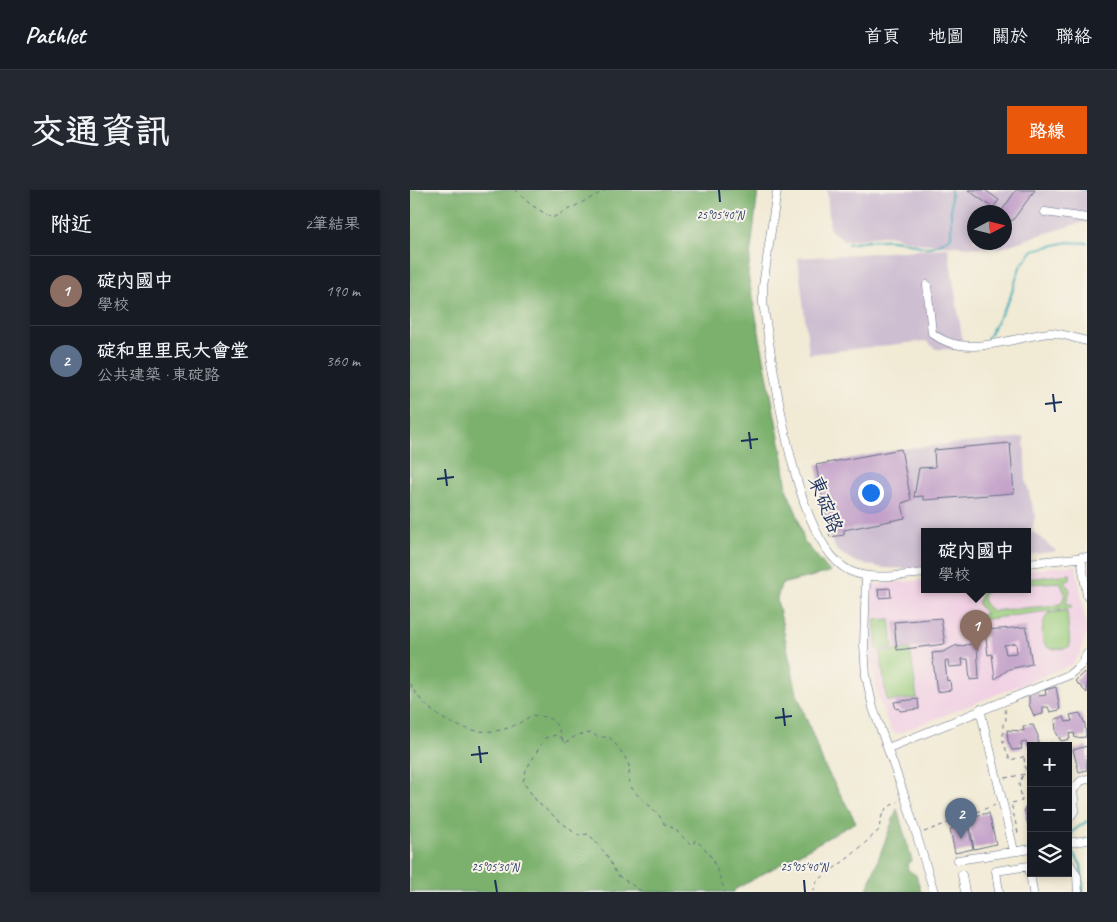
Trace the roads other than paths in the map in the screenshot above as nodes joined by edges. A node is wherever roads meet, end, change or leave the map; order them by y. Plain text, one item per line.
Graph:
1 (777, 190) edge
2 (1045, 212) dead end
3 (1087, 218) edge
4 (926, 285) dead end
5 (1087, 341) edge
6 (1084, 557) edge
7 (1031, 563) edge
8 (921, 573) edge
9 (866, 577) junction
10 (1087, 596) edge
11 (1087, 654) edge
12 (1081, 664) junction
13 (1087, 671) edge
14 (980, 709) junction
15 (888, 748) junction
16 (1087, 779) edge
17 (1072, 813) edge
18 (1087, 840) edge
19 (1072, 842) edge
20 (1027, 849) edge
21 (1014, 851) junction
22 (958, 860) dead end
23 (1072, 868) edge
24 (962, 875) dead end
25 (934, 892) edge
26 (965, 892) edge
27 (999, 892) edge
28 (1033, 892) edge
29 (1078, 892) edge

1 - 9 street, 東碇路
2 - 3 street
4 - 5 street
6 - 7 street
6 - 10 street
8 - 9 street
9 - 15 street
11 - 12 street
12 - 13 street
12 - 14 street
14 - 15 street
14 - 21 street
15 - 25 street
16 - 17 street
18 - 19 street
20 - 21 street
21 - 22 street
23 - 29 street
24 - 26 street
27 - 28 street

